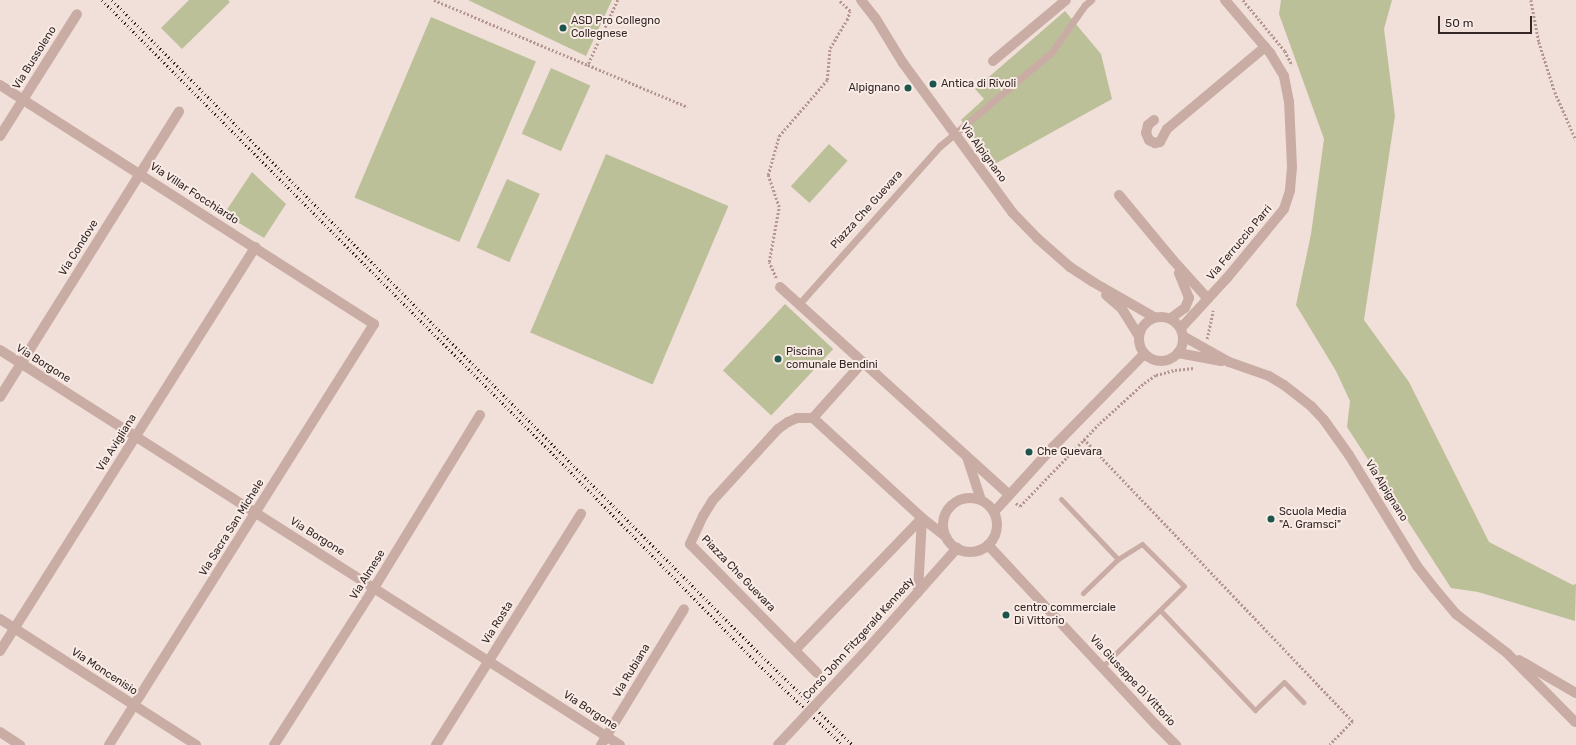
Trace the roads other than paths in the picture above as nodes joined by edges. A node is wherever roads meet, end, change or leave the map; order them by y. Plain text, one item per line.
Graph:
1 (862, 0) edge
2 (872, 0) edge
3 (1066, 0) edge
4 (1091, 0) edge
5 (1226, 0) edge
6 (77, 14) dead end
7 (876, 19) junction
8 (1265, 47) junction
9 (993, 61) dead end
10 (0, 85) edge
11 (23, 99) junction
12 (179, 112) dead end
13 (1154, 120) dead end
14 (954, 134) junction
15 (0, 136) edge
16 (140, 174) junction
17 (1119, 195) dead end
18 (255, 247) junction
19 (1173, 260) junction
20 (1093, 282) junction
21 (780, 287) road end
22 (1208, 299) junction
23 (799, 304) junction
24 (1154, 317) junction
25 (1171, 318) junction
26 (374, 324) joint
27 (1182, 332) junction
28 (1138, 335) junction
29 (0, 350) edge
30 (1178, 353) junction
31 (1144, 354) junction
32 (863, 362) junction
33 (1229, 362) junction
34 (21, 364) junction
35 (0, 397) edge
36 (480, 415) dead end
37 (813, 418) junction
38 (135, 436) junction
39 (966, 456) junction
40 (1009, 495) junction
41 (1061, 499) dead end
42 (981, 500) junction
43 (994, 512) junction
44 (256, 513) junction
45 (581, 514) dead end
46 (922, 518) junction
47 (946, 537) junction
48 (988, 544) junction
49 (957, 548) junction
50 (1118, 559) junction
51 (374, 588) junction
52 (918, 592) junction
53 (1083, 593) dead end
54 (684, 610) dead end
55 (1160, 610) junction
56 (0, 619) edge
57 (14, 628) junction
58 (795, 650) junction
59 (0, 651) edge
60 (1507, 653) junction
61 (489, 661) junction
62 (1102, 667) junction
63 (817, 673) dead end
64 (1576, 693) edge
65 (1303, 702) dead end
66 (134, 706) junction
67 (1576, 720) edge
68 (0, 732) edge
69 (604, 741) edge
70 (20, 745) edge
71 (109, 745) edge
72 (196, 745) edge
73 (274, 745) edge
74 (436, 745) edge
75 (620, 745) edge
76 (778, 745) edge
77 (1176, 745) edge

1 - 7 street
2 - 7 street
3 - 9 street
4 - 14 street, Piazza Che Guevara
5 - 8 street, Via Ferruccio Parri
6 - 11 street, Via Bussoleno
7 - 14 street, Via Alpignano
8 - 13 street
8 - 22 street, Via Ferruccio Parri
10 - 11 street, Via Villar Focchiardo
11 - 15 street, Via Bussoleno
11 - 16 street, Via Villar Focchiardo
12 - 16 street, Via Condove
14 - 20 street, Via Alpignano
14 - 23 street, Piazza Che Guevara
16 - 18 street, Via Villar Focchiardo
16 - 34 street, Via Condove
17 - 19 street
18 - 26 street, Via Villar Focchiardo
18 - 38 street, Via Avigliana
19 - 22 street
19 - 25 street
20 - 24 street, Via Alpignano
20 - 28 street, Via Alpignano
21 - 23 street
22 - 27 street, Via Ferruccio Parri
23 - 32 street
24 - 25 street
24 - 28 street
25 - 27 street
26 - 44 street, Via Sacra San Michele
27 - 30 street
27 - 33 street, Via Alpignano
28 - 31 street
29 - 34 street, Via Borgone
30 - 31 street
30 - 33 street, Via Alpignano
31 - 40 street
32 - 37 street
32 - 39 street
33 - 60 street, Via Alpignano
34 - 35 street, Via Condove
34 - 38 street, Via Borgone
36 - 51 street, Via Almese
37 - 46 street
37 - 58 street, Piazza Che Guevara
38 - 44 street, Via Borgone
38 - 57 street, Via Avigliana
39 - 40 street
39 - 42 street
40 - 43 street
41 - 50 lane
42 - 43 street
42 - 47 street
43 - 48 street
44 - 51 street, Via Borgone
44 - 66 street, Via Sacra San Michele
45 - 61 street, Via Rosta
46 - 47 street
46 - 52 street
46 - 58 street
47 - 49 street
48 - 49 street
48 - 62 street, Via Giuseppe Di Vittorio
49 - 52 street, Corso John Fitzgerald Kennedy
50 - 53 lane
50 - 55 lane
51 - 61 street, Via Borgone
51 - 73 street, Via Almese
52 - 76 street, Corso John Fitzgerald Kennedy, bridge
54 - 69 street, Via Rubiana
55 - 62 lane
55 - 65 lane
56 - 57 street, Via Moncenisio
57 - 59 street, Via Avigliana
57 - 66 street, Via Moncenisio
58 - 63 street, Piazza Che Guevara
60 - 64 street, Via Alpignano
60 - 67 street, Via Alpignano
61 - 69 street, Via Borgone
61 - 74 street, Via Rosta
62 - 77 street, Via Giuseppe Di Vittorio
66 - 71 street, Via Sacra San Michele
66 - 72 street, Via Moncenisio
68 - 70 street
69 - 75 street, Via Borgone

